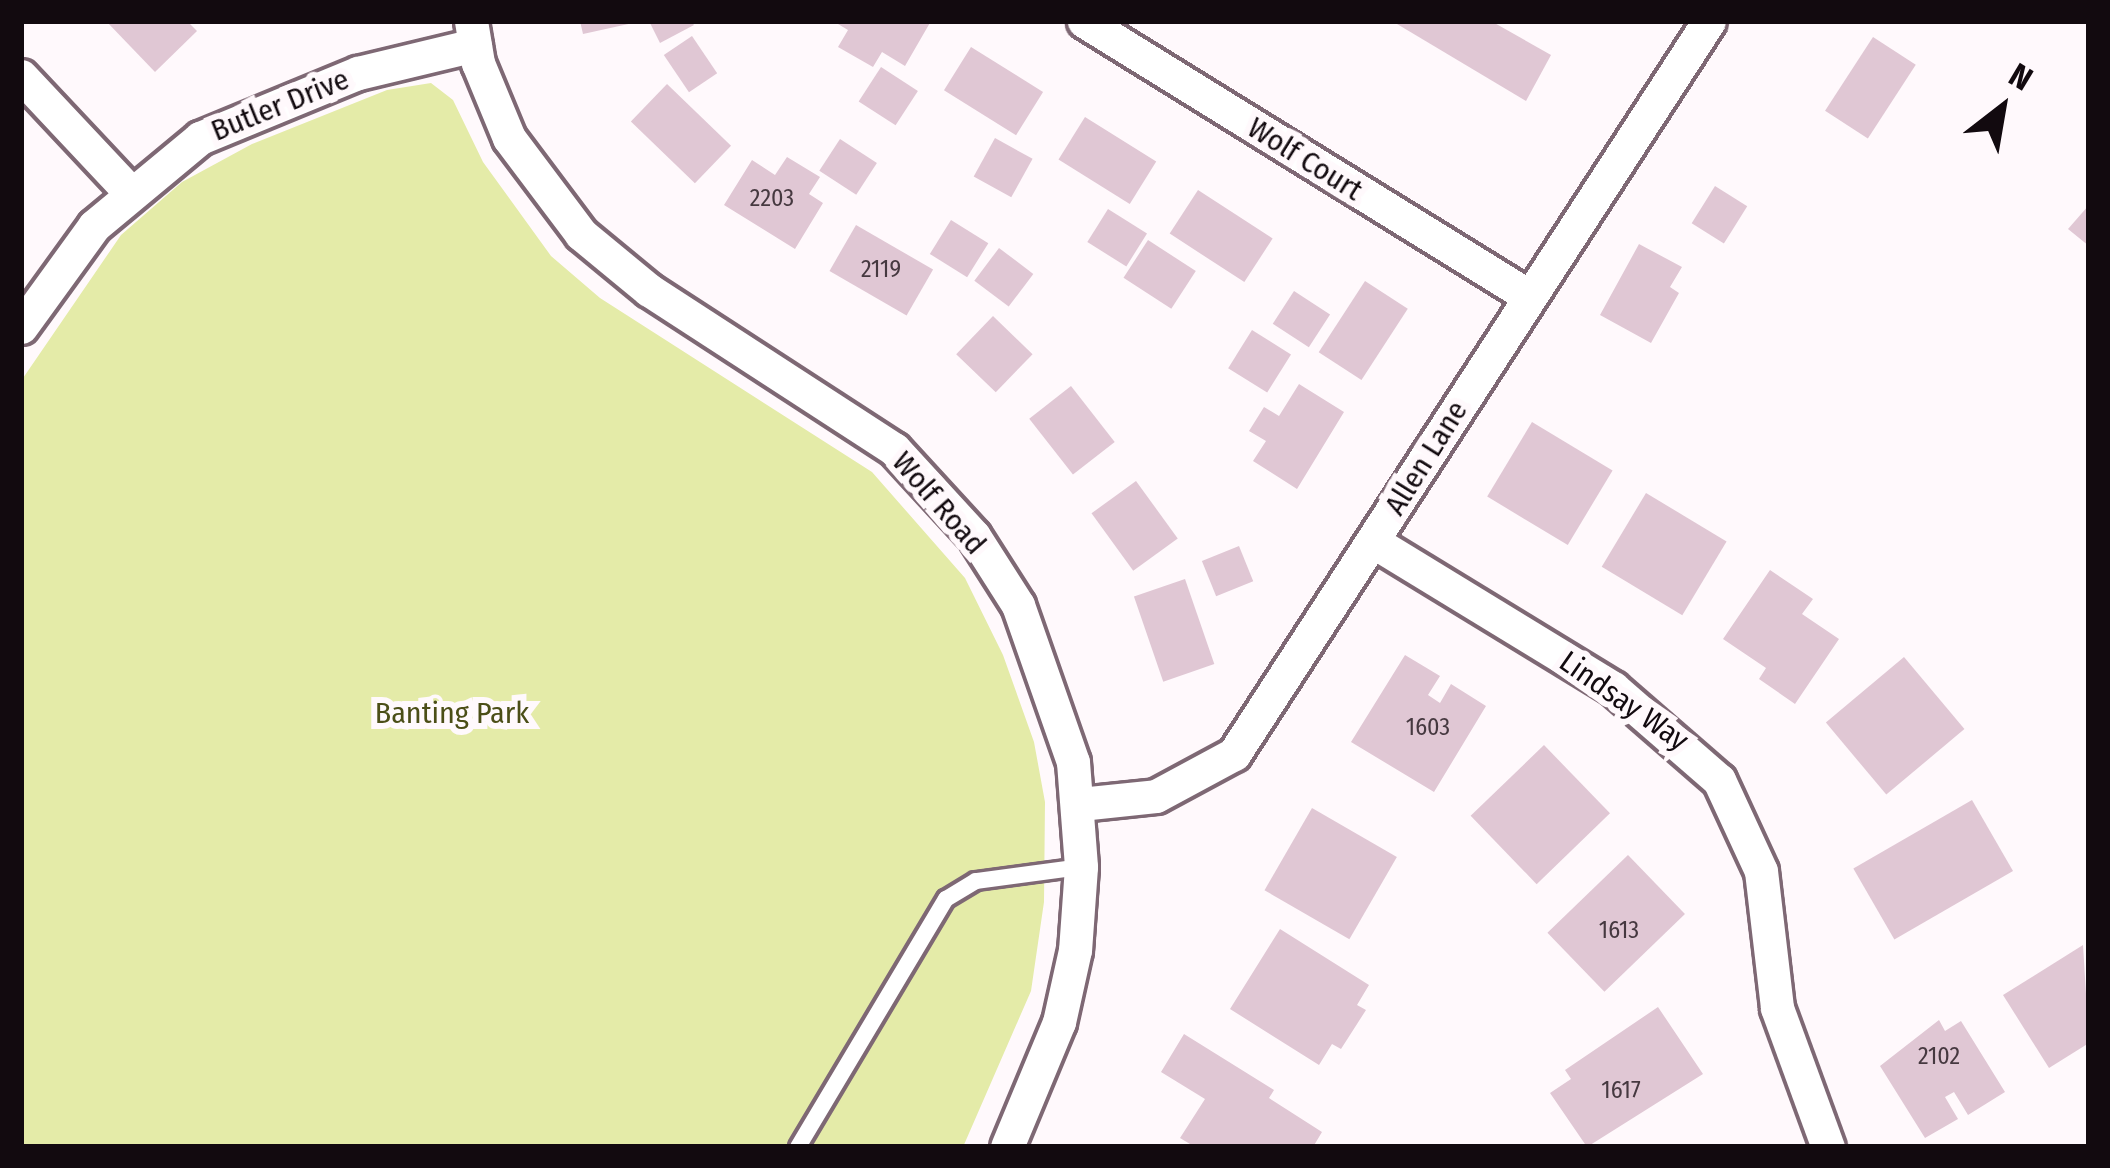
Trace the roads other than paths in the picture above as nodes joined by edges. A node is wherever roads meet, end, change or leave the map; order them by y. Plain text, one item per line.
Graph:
1 (1084, 21) edge
2 (1709, 21) edge
3 (473, 33) edge
4 (21, 76) edge
5 (130, 193) junction
6 (1527, 295) junction
7 (21, 327) edge
8 (1374, 542) junction
9 (1080, 804) junction
10 (1082, 867) junction
11 (798, 1147) edge
12 (1007, 1147) edge
13 (1828, 1147) edge

1 - 6 street, Wolf Court
2 - 6 street, Allen Lane
3 - 5 street, Butler Drive
3 - 9 street, Wolf Road
4 - 5 street
5 - 7 street, Butler Drive
6 - 8 street, Allen Lane
8 - 9 street, Allen Lane
8 - 13 street, Lindsay Way
9 - 10 street, Wolf Road
10 - 11 lane
10 - 12 street, Wolf Road

